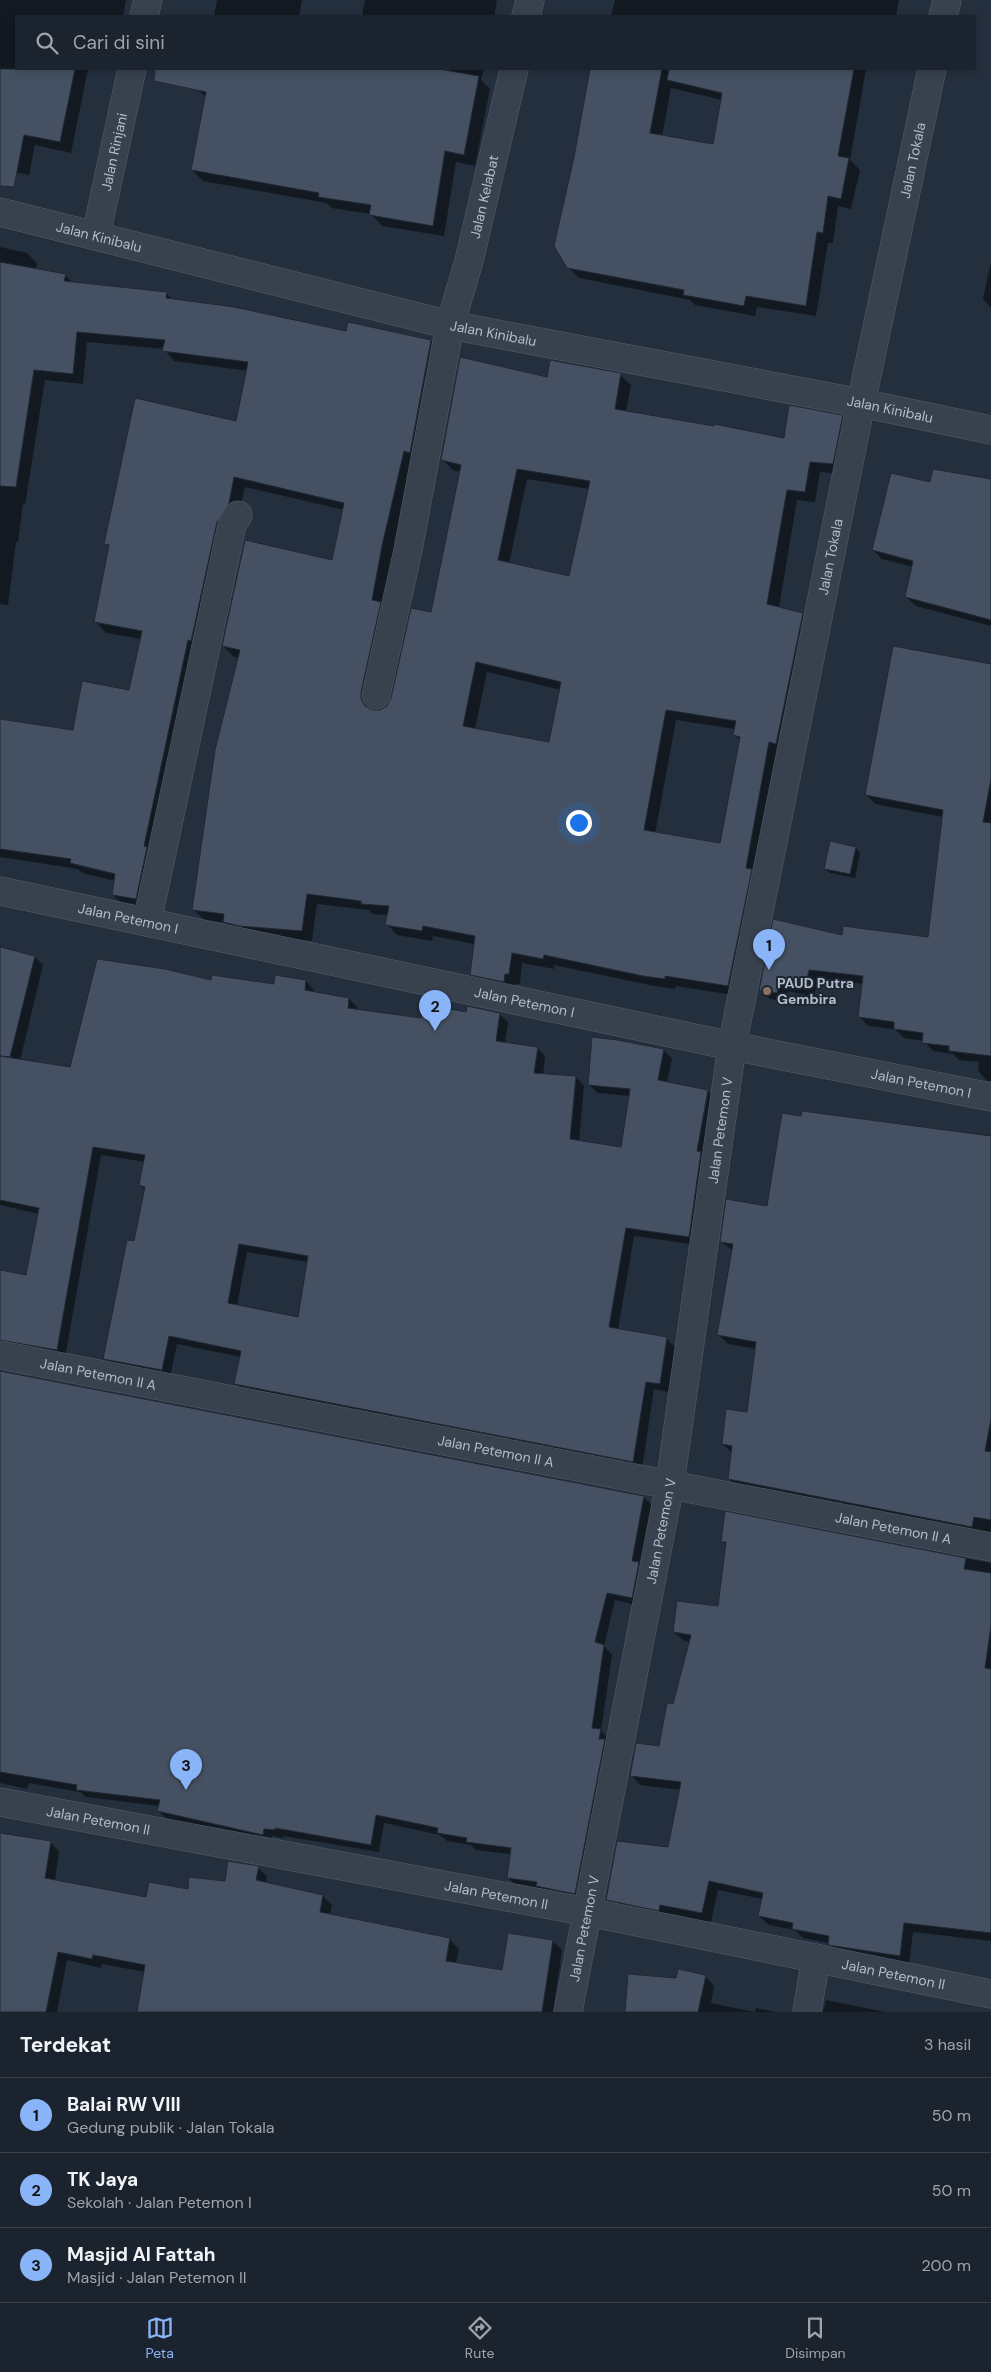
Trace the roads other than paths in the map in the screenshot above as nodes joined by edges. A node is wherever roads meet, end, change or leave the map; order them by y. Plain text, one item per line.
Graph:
1 (148, 0) edge
2 (530, 0) edge
3 (947, 0) edge
4 (144, 15) edge
5 (526, 15) edge
6 (943, 15) edge
7 (132, 70) edge
8 (514, 70) edge
9 (932, 70) edge
10 (0, 212) edge
11 (96, 235) junction
12 (450, 325) junction
13 (861, 403) junction
14 (991, 430) edge
15 (238, 515) dead end
16 (376, 695) dead end
17 (0, 891) edge
18 (147, 922) junction
19 (732, 1046) junction
20 (991, 1097) edge
21 (0, 1355) edge
22 (670, 1484) junction
23 (991, 1547) edge
24 (0, 1802) edge
25 (588, 1912) junction
26 (816, 1958) junction
27 (991, 1994) edge
28 (568, 2012) edge
29 (807, 2012) edge

1 - 4 street
2 - 5 street
3 - 6 street
7 - 11 street, Jalan Rinjani
8 - 12 street, Jalan Kelabat
9 - 13 street, Jalan Tokala
10 - 11 street, Jalan Kinibalu
11 - 12 street, Jalan Kinibalu
12 - 13 street, Jalan Kinibalu
12 - 16 street, Jalan Kelabat
13 - 14 street, Jalan Kinibalu
13 - 19 street, Jalan Tokala
15 - 18 street
17 - 18 street, Jalan Petemon I
18 - 19 street, Jalan Petemon I
19 - 20 street, Jalan Petemon I
19 - 22 street, Jalan Petemon V
21 - 22 street, Jalan Petemon II A
22 - 23 street, Jalan Petemon II A
22 - 25 street, Jalan Petemon V
24 - 25 street, Jalan Petemon II
25 - 26 street, Jalan Petemon II
25 - 28 street, Jalan Petemon V
26 - 27 street, Jalan Petemon II
26 - 29 street

